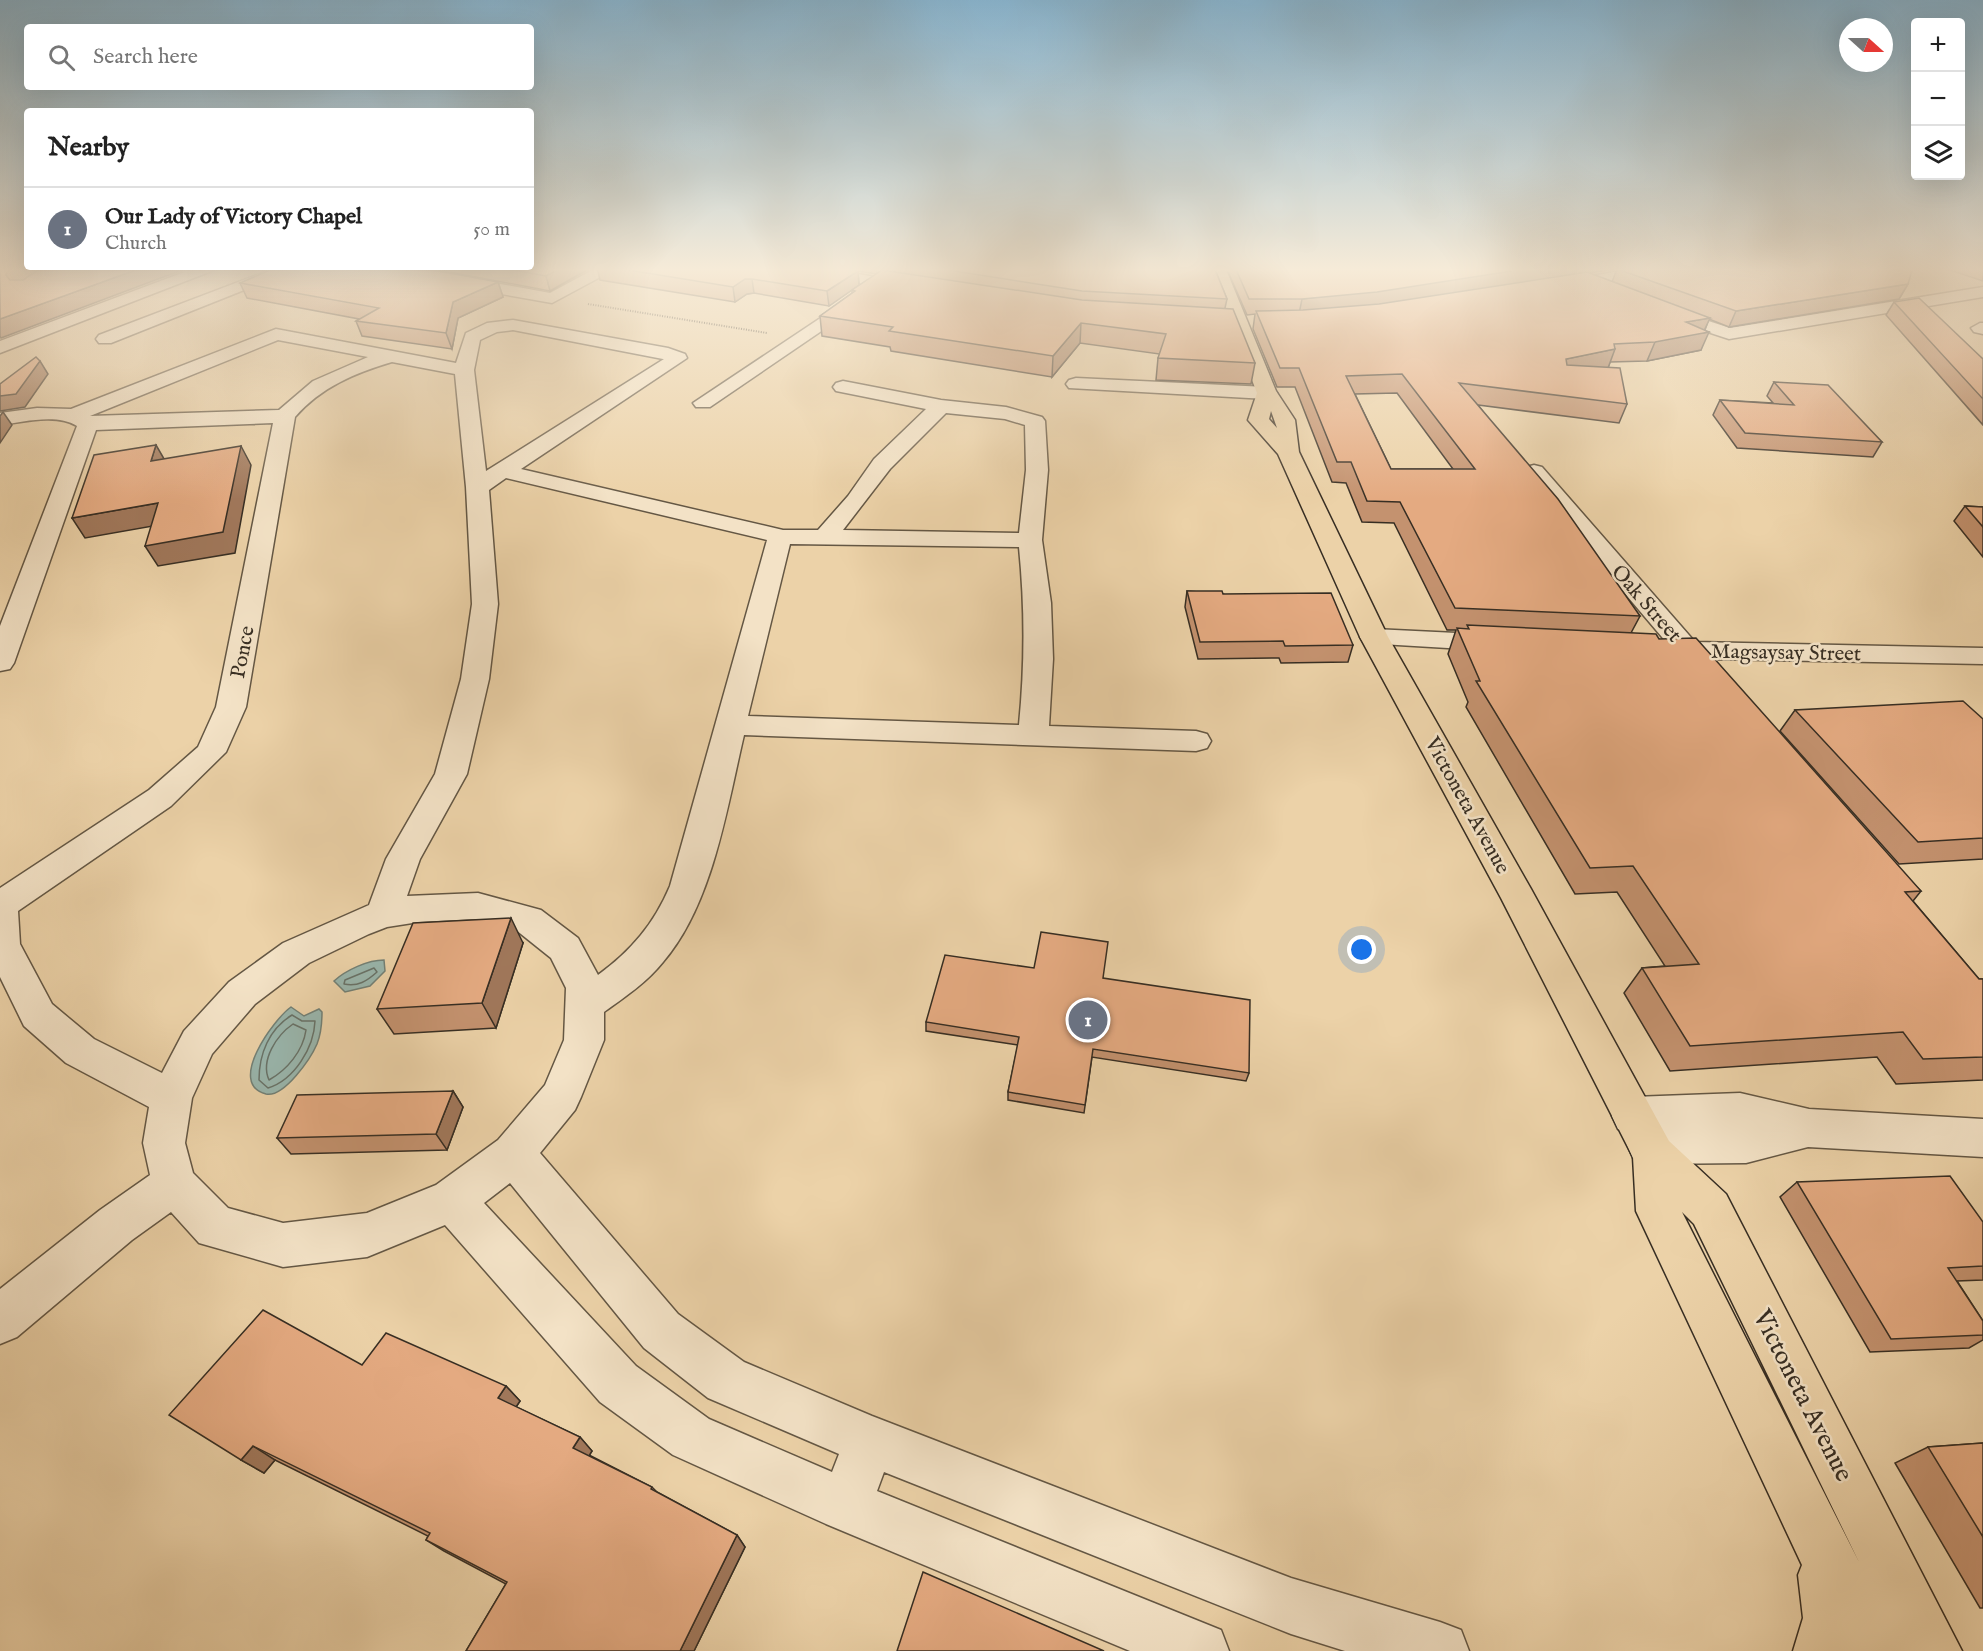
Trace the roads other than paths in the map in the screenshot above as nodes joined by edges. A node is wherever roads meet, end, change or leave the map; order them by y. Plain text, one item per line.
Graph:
1 (251, 344) edge
2 (327, 344) edge
3 (470, 344) edge
4 (611, 344) edge
5 (791, 344) edge
6 (1247, 344) edge
7 (392, 356) junction
8 (464, 370) junction
9 (1076, 384) dead end
10 (843, 387) dead end
11 (1267, 393) junction
12 (703, 403) dead end
13 (941, 406) junction
14 (285, 416) junction
15 (0, 419) edge
16 (81, 420) junction
17 (1517, 453) edge
18 (502, 471) junction
19 (477, 487) junction
20 (826, 536) junction
21 (780, 537) junction
22 (1030, 540) junction
23 (1374, 638) junction
24 (1524, 644) edge
25 (1652, 649) edge
26 (1687, 651) junction
27 (1950, 654) junction
28 (1983, 656) edge
29 (0, 663) edge
30 (1983, 680) edge
31 (1726, 695) edge
32 (733, 725) junction
33 (1033, 737) junction
34 (1196, 741) dead end
35 (1, 904) edge
36 (383, 914) junction
37 (1, 944) edge
38 (584, 1005) junction
39 (171, 1098) junction
40 (1983, 1138) edge
41 (1645, 1139) junction
42 (513, 1154) junction
43 (174, 1184) junction
44 (452, 1200) junction
45 (0, 1320) edge
46 (870, 1441) junction
47 (845, 1505) junction
48 (1823, 1546) junction
49 (1200, 1651) edge
50 (1440, 1651) edge
51 (1822, 1651) edge
52 (1873, 1651) edge
53 (1933, 1651) edge

1 - 16 street
2 - 7 street
3 - 8 street
4 - 18 street
5 - 12 street
6 - 11 main road
7 - 8 street
7 - 14 street
8 - 19 street
9 - 11 street
10 - 13 street
11 - 23 main road, Victoneta Avenue
13 - 20 street
13 - 22 street
14 - 16 street
14 - 35 street, Ponce
15 - 16 street
16 - 29 street
17 - 26 street, Oak Street
18 - 19 street
18 - 21 street
19 - 36 street
20 - 21 street
20 - 22 street
21 - 32 street
22 - 33 street
23 - 24 street
23 - 41 main road, Victoneta Avenue
25 - 26 street, Magsaysay Street
26 - 27 street, Magsaysay Street
26 - 31 street, Oak Street
27 - 28 street, Magsaysay Street
27 - 30 street
32 - 33 street
32 - 38 street
33 - 34 street
35 - 37 street
36 - 38 street
36 - 39 street
37 - 39 street
38 - 42 street
39 - 43 street
40 - 41 street
41 - 48 main road, Victoneta Avenue
41 - 53 main road, Victoneta Avenue
42 - 44 street
42 - 46 street
43 - 44 street
43 - 45 street
44 - 47 street
46 - 47 street
46 - 50 street
47 - 49 street
48 - 51 main road
48 - 52 main road, Victoneta Avenue

